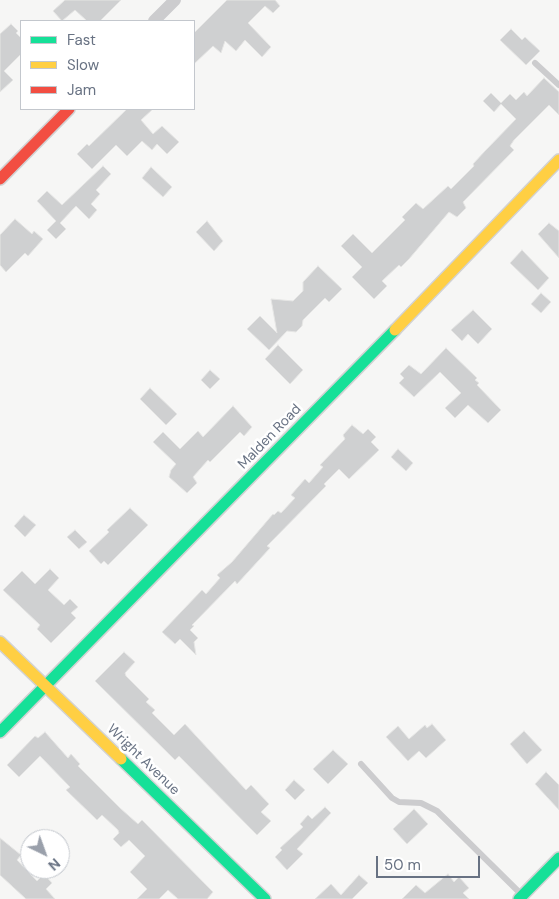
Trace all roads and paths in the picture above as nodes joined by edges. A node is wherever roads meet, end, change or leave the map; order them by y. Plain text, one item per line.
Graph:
1 (175, 0) edge
2 (155, 20) edge
3 (535, 63) dead end
4 (559, 85) edge
5 (68, 110) edge
6 (559, 160) edge
7 (0, 179) edge
8 (0, 642) edge
9 (46, 685) junction
10 (0, 732) edge
11 (360, 764) dead end
12 (559, 858) edge
13 (521, 897) edge
14 (265, 899) edge

1 - 2 street
3 - 4 lane
5 - 7 street
6 - 9 street, Malden Road
8 - 9 street, Wright Avenue
9 - 10 street, Malden Road
9 - 14 street, Wright Avenue
11 - 13 lane
12 - 13 street

